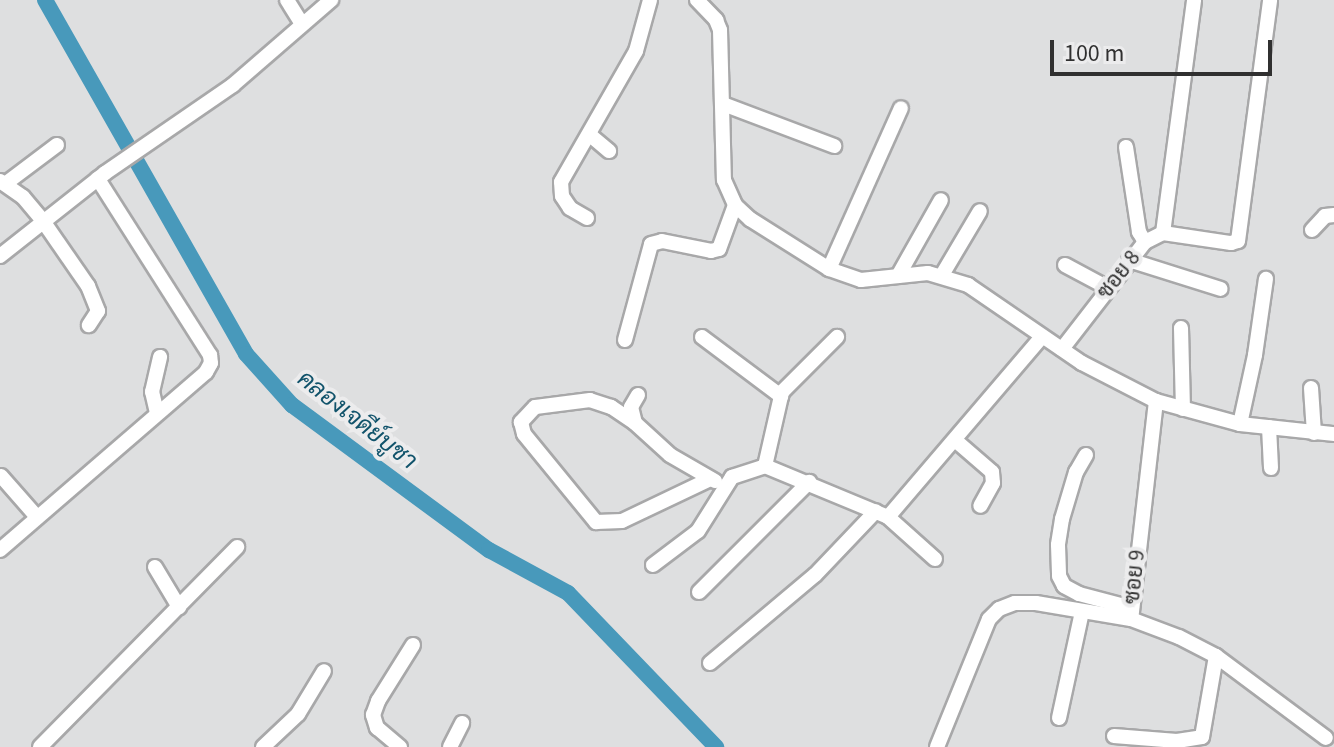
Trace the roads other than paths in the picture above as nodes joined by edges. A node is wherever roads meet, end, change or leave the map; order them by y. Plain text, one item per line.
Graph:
1 (287, 0) edge
2 (331, 0) edge
3 (650, 0) edge
4 (697, 0) edge
5 (1194, 0) edge
6 (1270, 0) edge
7 (302, 24) junction
8 (723, 104) junction
9 (901, 108) dead end
10 (590, 135) junction
11 (57, 145) dead end
12 (834, 146) dead end
13 (1126, 147) dead end
14 (609, 151) dead end
15 (102, 176) junction
16 (2, 182) edge
17 (941, 200) dead end
18 (735, 205) junction
19 (980, 211) dead end
20 (1334, 215) edge
21 (587, 218) dead end
22 (43, 221) junction
23 (1312, 230) dead end
24 (1163, 233) junction
25 (1145, 242) junction
26 (0, 256) edge
27 (1129, 260) junction
28 (1065, 265) dead end
29 (829, 269) junction
30 (942, 275) junction
31 (898, 276) junction
32 (1266, 279) dead end
33 (1108, 288) junction
34 (1221, 289) dead end
35 (89, 325) dead end
36 (1181, 328) dead end
37 (702, 337) dead end
38 (837, 337) dead end
39 (1042, 337) junction
40 (625, 340) dead end
41 (1062, 349) junction
42 (160, 357) dead end
43 (1311, 388) dead end
44 (638, 395) dead end
45 (781, 396) junction
46 (1156, 401) junction
47 (1183, 409) junction
48 (157, 413) junction
49 (635, 423) junction
50 (1240, 424) junction
51 (1269, 427) junction
52 (1314, 433) junction
53 (1334, 434) edge
54 (955, 440) junction
55 (1086, 455) dead end
56 (765, 466) junction
57 (1271, 468) dead end
58 (1, 476) edge
59 (710, 479) junction
60 (809, 482) junction
61 (726, 487) junction
62 (980, 506) dead end
63 (882, 514) junction
64 (37, 517) junction
65 (237, 547) dead end
66 (0, 550) edge
67 (935, 559) dead end
68 (653, 565) dead end
69 (155, 567) dead end
70 (699, 592) dead end
71 (179, 607) junction
72 (1082, 612) junction
73 (1132, 614) junction
74 (413, 645) dead end
75 (1216, 656) junction
76 (710, 663) dead end
77 (324, 671) dead end
78 (1059, 718) dead end
79 (462, 723) dead end
80 (1114, 736) dead end
81 (1327, 738) edge
82 (40, 747) edge
83 (263, 747) edge
84 (400, 747) edge
85 (450, 747) edge
86 (937, 747) edge

1 - 7 street
2 - 7 street
3 - 10 street
4 - 8 street
5 - 24 street
6 - 24 street
7 - 15 street
8 - 12 street
8 - 18 street
9 - 29 street
10 - 14 street
10 - 21 street
11 - 16 street
13 - 25 street, ซอย 8
15 - 22 street
15 - 48 street
16 - 22 street
17 - 31 street
18 - 29 street
18 - 40 street
19 - 30 street
20 - 23 street
22 - 26 street
22 - 35 street
24 - 25 street
25 - 27 street, ซอย 8
27 - 33 street, ซอย 8
27 - 34 street
28 - 33 street
29 - 31 street
30 - 31 street
30 - 39 street
32 - 50 street
33 - 41 street, ซอย 8
36 - 47 street
37 - 45 street
38 - 45 street
39 - 41 street
39 - 54 street
41 - 46 street
42 - 48 street
43 - 52 street
44 - 49 street
45 - 56 street
46 - 47 street
46 - 73 street, ซอย 9
47 - 50 street
48 - 64 street
49 - 59 street
49 - 59 street
50 - 51 street
51 - 52 street
51 - 57 street
52 - 53 street
54 - 62 street
54 - 63 street
55 - 73 street
56 - 60 street
56 - 61 street
58 - 64 street
59 - 61 street
60 - 63 street
60 - 70 street
61 - 68 street
63 - 67 street
63 - 76 street
64 - 66 street
65 - 71 street
69 - 71 street
71 - 82 street
72 - 73 street
72 - 78 street
72 - 86 street
73 - 75 street, ซอย 9
74 - 84 street
75 - 80 street
75 - 81 street, ซอย 9
77 - 83 street
79 - 85 street

